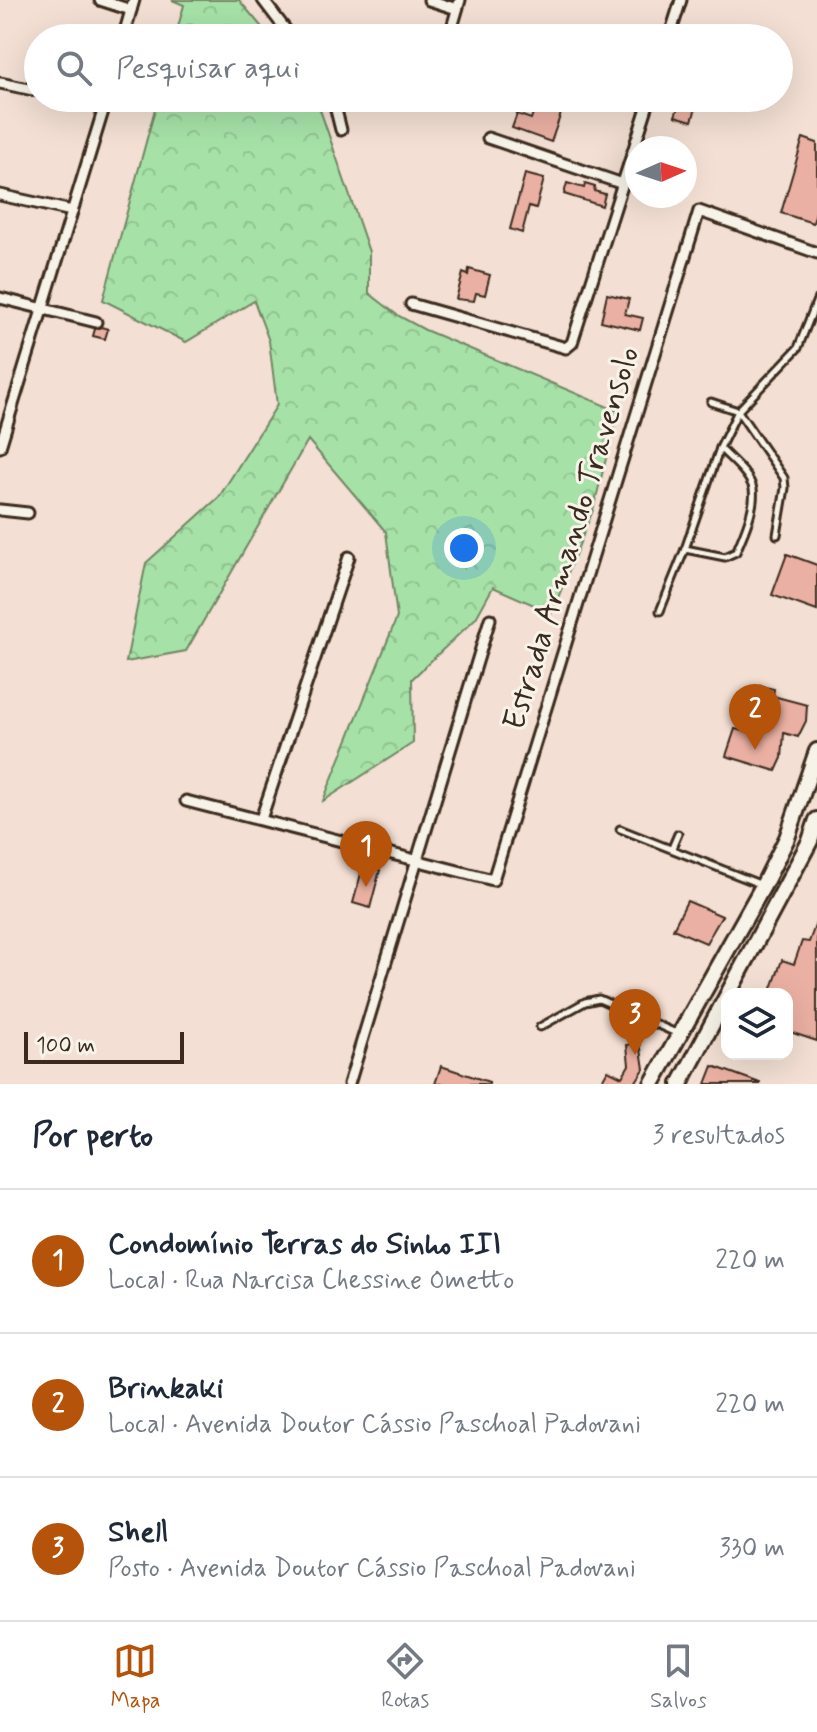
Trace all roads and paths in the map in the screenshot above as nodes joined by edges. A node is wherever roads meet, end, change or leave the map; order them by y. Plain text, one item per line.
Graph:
1 (100, 0) edge
2 (263, 0) edge
3 (429, 0) edge
4 (681, 0) edge
5 (458, 4) edge
6 (133, 5) edge
7 (281, 24) edge
8 (453, 24) edge
9 (673, 24) edge
10 (0, 83) edge
11 (24, 88) edge
12 (102, 112) edge
13 (336, 112) edge
14 (646, 112) edge
15 (341, 130) dead end
16 (488, 138) dead end
17 (623, 184) junction
18 (0, 195) edge
19 (72, 211) junction
20 (817, 253) edge
21 (0, 298) edge
22 (817, 300) edge
23 (411, 304) dead end
24 (41, 308) junction
25 (96, 322) dead end
26 (0, 402) edge
27 (711, 402) dead end
28 (12, 406) junction
29 (738, 411) junction
30 (0, 447) edge
31 (720, 448) junction
32 (0, 510) edge
33 (28, 513) dead end
34 (777, 535) dead end
35 (685, 549) junction
36 (349, 557) dead end
37 (660, 611) dead end
38 (490, 619) dead end
39 (817, 751) edge
40 (186, 801) dead end
41 (261, 819) junction
42 (817, 820) edge
43 (620, 829) dead end
44 (678, 834) dead end
45 (672, 848) junction
46 (415, 860) junction
47 (763, 886) junction
48 (738, 934) junction
49 (729, 988) edge
50 (731, 988) edge
51 (721, 1007) edge
52 (540, 1027) dead end
53 (681, 1035) junction
54 (349, 1084) edge
55 (652, 1084) edge
56 (680, 1084) edge

1 - 6 street
2 - 7 street
3 - 5 street
4 - 9 street
5 - 8 street
10 - 11 street
12 - 19 street
13 - 15 street
14 - 17 street
16 - 17 street
17 - 23 street
18 - 19 street
19 - 24 street
20 - 46 street, Estrada Armando Travensolo
21 - 24 street
22 - 29 lane
24 - 25 street
24 - 28 street
26 - 28 street
27 - 29 lane
28 - 30 street
29 - 31 lane
29 - 34 lane
31 - 35 lane
31 - 35 lane
32 - 33 street
35 - 37 lane
36 - 41 street
38 - 46 street
39 - 47 main road
40 - 41 street
41 - 46 street
42 - 50 main road
43 - 45 lane
44 - 45 lane
45 - 47 lane
46 - 54 street
47 - 48 main road
48 - 49 main road
48 - 53 main road
51 - 56 main road
52 - 53 lane
53 - 55 main road

